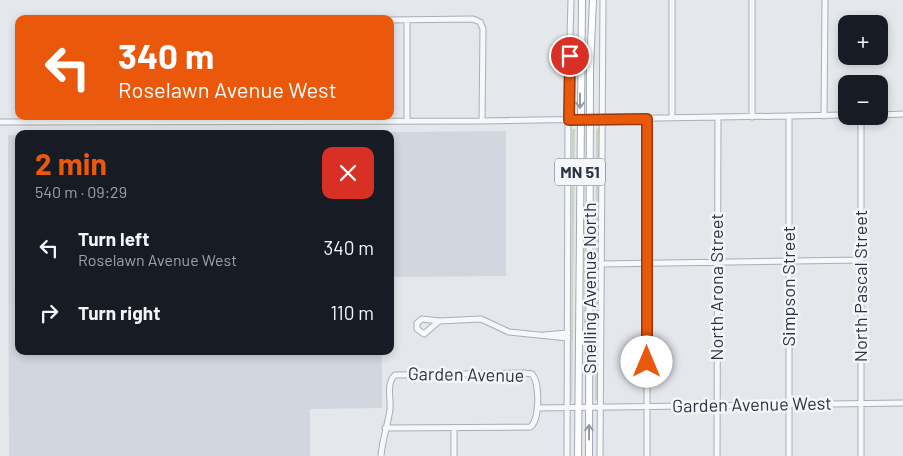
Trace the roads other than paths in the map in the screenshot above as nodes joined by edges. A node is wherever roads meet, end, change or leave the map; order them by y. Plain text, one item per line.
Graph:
1 (571, 0) edge
2 (582, 0) edge
3 (593, 0) edge
4 (603, 0) edge
5 (672, 0) edge
6 (752, 0) edge
7 (825, 0) edge
8 (394, 20) edge
9 (407, 20) junction
10 (903, 114) edge
11 (838, 115) edge
12 (888, 115) edge
13 (790, 116) junction
14 (824, 116) junction
15 (752, 117) junction
16 (672, 118) junction
17 (718, 118) junction
18 (602, 119) junction
19 (647, 119) junction
20 (219, 120) edge
21 (368, 120) edge
22 (569, 120) junction
23 (580, 120) junction
24 (590, 120) junction
25 (407, 121) junction
26 (482, 121) junction
27 (0, 122) edge
28 (861, 125) edge
29 (789, 260) junction
30 (860, 260) junction
31 (717, 262) junction
32 (647, 263) junction
33 (601, 264) junction
34 (439, 321) dead end
35 (568, 336) junction
36 (903, 403) edge
37 (860, 404) junction
38 (789, 405) junction
39 (601, 406) junction
40 (647, 406) junction
41 (717, 406) junction
42 (537, 408) junction
43 (568, 408) junction
44 (578, 408) junction
45 (589, 408) junction
46 (385, 428) junction
47 (454, 428) junction
48 (381, 456) edge
49 (454, 456) edge
50 (567, 456) edge
51 (578, 456) edge
52 (589, 456) edge
53 (600, 456) edge
54 (647, 456) edge
55 (717, 456) edge
56 (789, 456) edge
57 (861, 456) edge

1 - 22 street
2 -> 23 main road, Snelling Avenue North / MN 51
3 - 24 main road, Snelling Avenue North / MN 51
4 - 18 street
5 - 16 street
6 - 15 street
7 - 14 street
8 - 9 street
9 - 25 street
9 - 26 street
10 - 12 street
11 - 14 street
13 - 14 street
13 - 15 street
13 - 29 street, Simpson Street
15 - 17 street
16 - 17 street
16 - 19 street
17 - 31 street, North Arona Street
18 - 19 street
18 - 24 street
18 - 33 street
19 - 32 street
20 - 27 street
21 - 25 street
22 - 23 street
22 - 26 street
22 - 35 street
23 - 24 street
23 - 44 main road, Snelling Avenue North / MN 51
24 - 45 main road, Snelling Avenue North / MN 51
25 - 26 street
28 - 30 street, North Pascal Street
29 - 30 street
29 - 31 street
29 - 38 street, Simpson Street
30 - 37 street, North Pascal Street
31 - 32 street
31 - 41 street, North Arona Street
32 - 33 street
32 - 40 street
33 - 39 street
34 - 35 street
35 - 43 street
36 - 37 street, Garden Avenue West
37 - 38 street, Garden Avenue West
37 - 57 street, North Pascal Street
38 - 41 street, Garden Avenue West
38 - 56 street, Simpson Street
39 - 40 street, Garden Avenue West
39 - 45 street, Garden Avenue
39 - 53 street
40 - 41 street, Garden Avenue West
40 - 54 street
41 - 55 street, North Arona Street
42 - 43 street, Garden Avenue
42 - 46 street, Garden Avenue
42 - 47 street
43 - 44 street, Garden Avenue
43 - 50 street
44 - 45 street, Garden Avenue
44 - 51 main road, Snelling Avenue North / MN 51
52 -> 45 main road, Snelling Avenue North / MN 51
46 - 47 street
46 - 48 street
47 - 49 street

